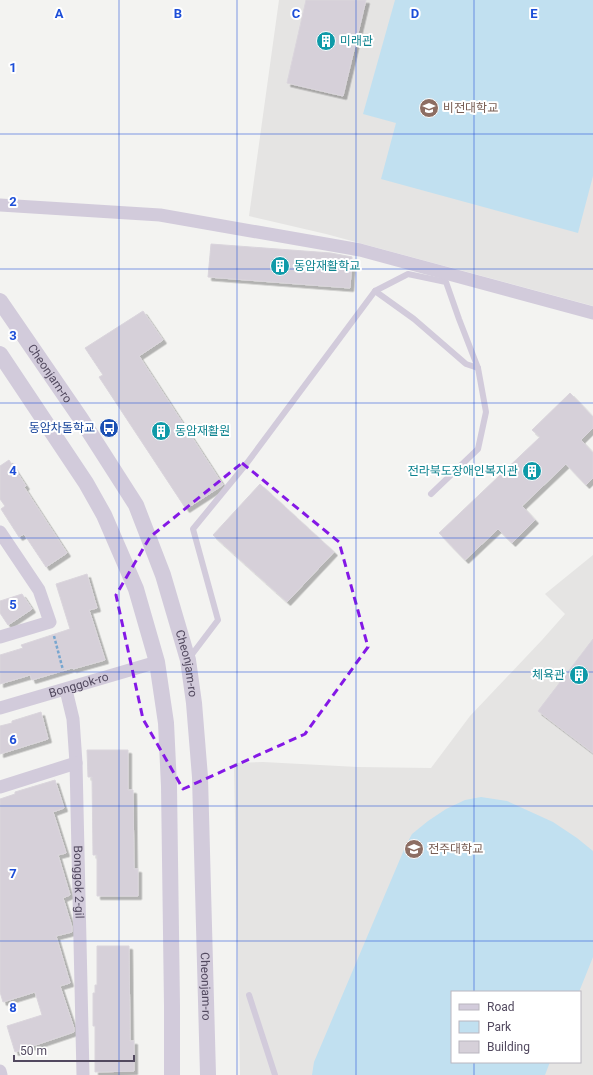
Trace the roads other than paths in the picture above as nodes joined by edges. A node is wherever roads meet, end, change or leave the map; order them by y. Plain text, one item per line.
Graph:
1 (0, 205) edge
2 (440, 276) junction
3 (375, 291) junction
4 (0, 301) edge
5 (593, 313) edge
6 (0, 354) edge
7 (478, 368) junction
8 (431, 494) dead end
9 (0, 532) edge
10 (0, 636) edge
11 (188, 660) junction
12 (157, 662) junction
13 (66, 690) junction
14 (0, 708) edge
15 (76, 763) junction
16 (0, 787) edge
17 (249, 995) dead end
18 (0, 1071) edge
19 (1, 1075) edge
20 (83, 1075) edge
21 (172, 1075) edge
22 (208, 1075) edge
23 (275, 1075) edge

1 - 2 street
2 - 3 lane
2 - 5 street
2 - 7 lane
3 - 7 lane
3 - 11 lane
4 - 11 street, Cheonjam-ro
6 - 12 street
7 - 8 lane
9 - 10 street
11 - 22 street, Cheonjam-ro
12 - 13 street, Bonggok-ro
12 - 21 street
13 - 14 street, Bonggok-ro
13 - 15 street, Bonggok 2-gil
15 - 16 street
15 - 20 street, Bonggok 2-gil
17 - 23 lane
18 - 19 street

